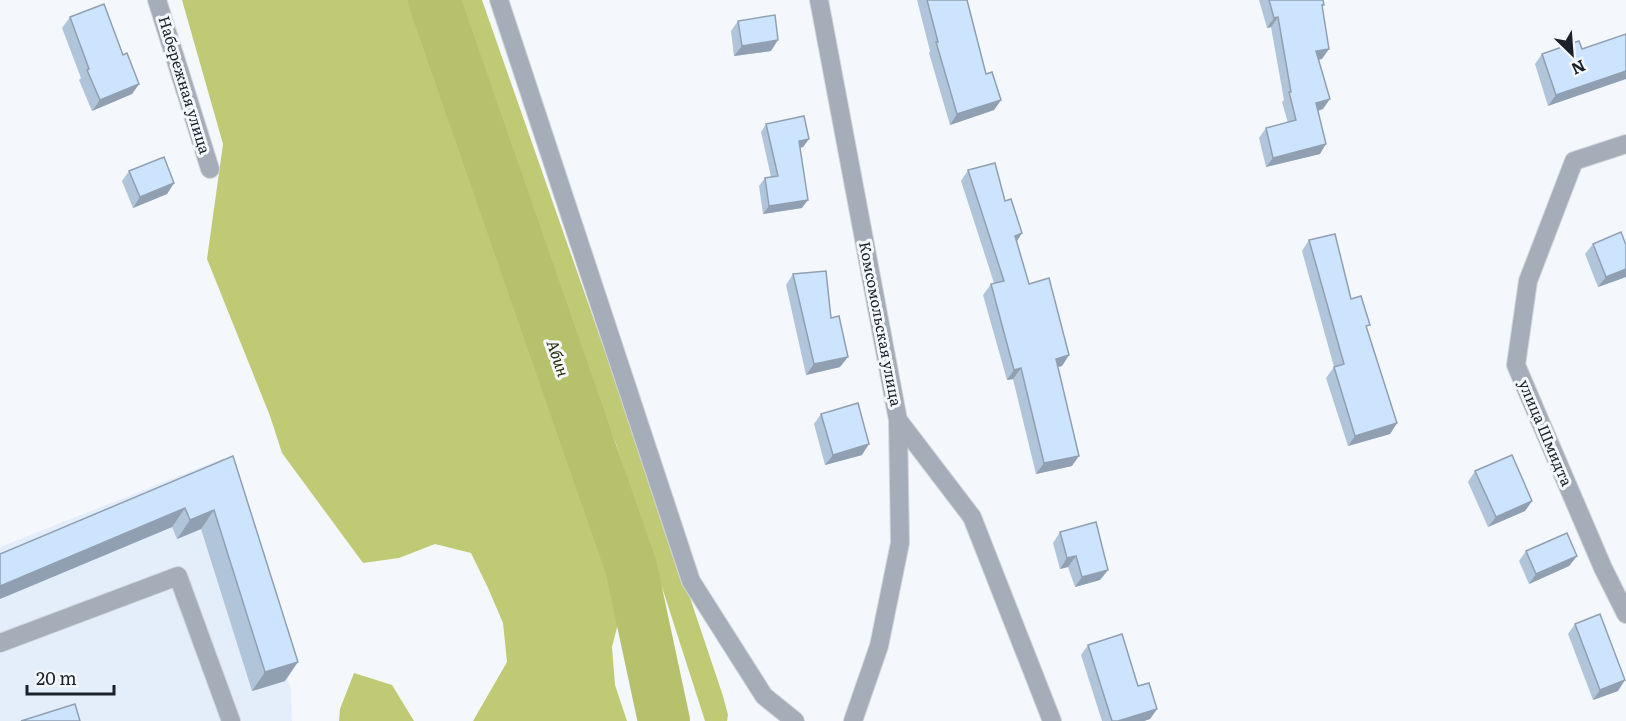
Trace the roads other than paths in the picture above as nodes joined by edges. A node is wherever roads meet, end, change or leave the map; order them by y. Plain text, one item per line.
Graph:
1 (157, 0) edge
2 (499, 0) edge
3 (819, 0) edge
4 (1626, 144) edge
5 (210, 170) dead end
6 (898, 420) junction
7 (1626, 614) edge
8 (0, 643) edge
9 (231, 721) edge
10 (795, 721) edge
11 (852, 721) edge
12 (1052, 721) edge

1 - 5 street, Набережная улица
2 - 10 street
3 - 6 street, Комсомольская улица
4 - 7 street, улица Шмидта
6 - 11 street
6 - 12 street, Комсомольская улица
8 - 9 street

